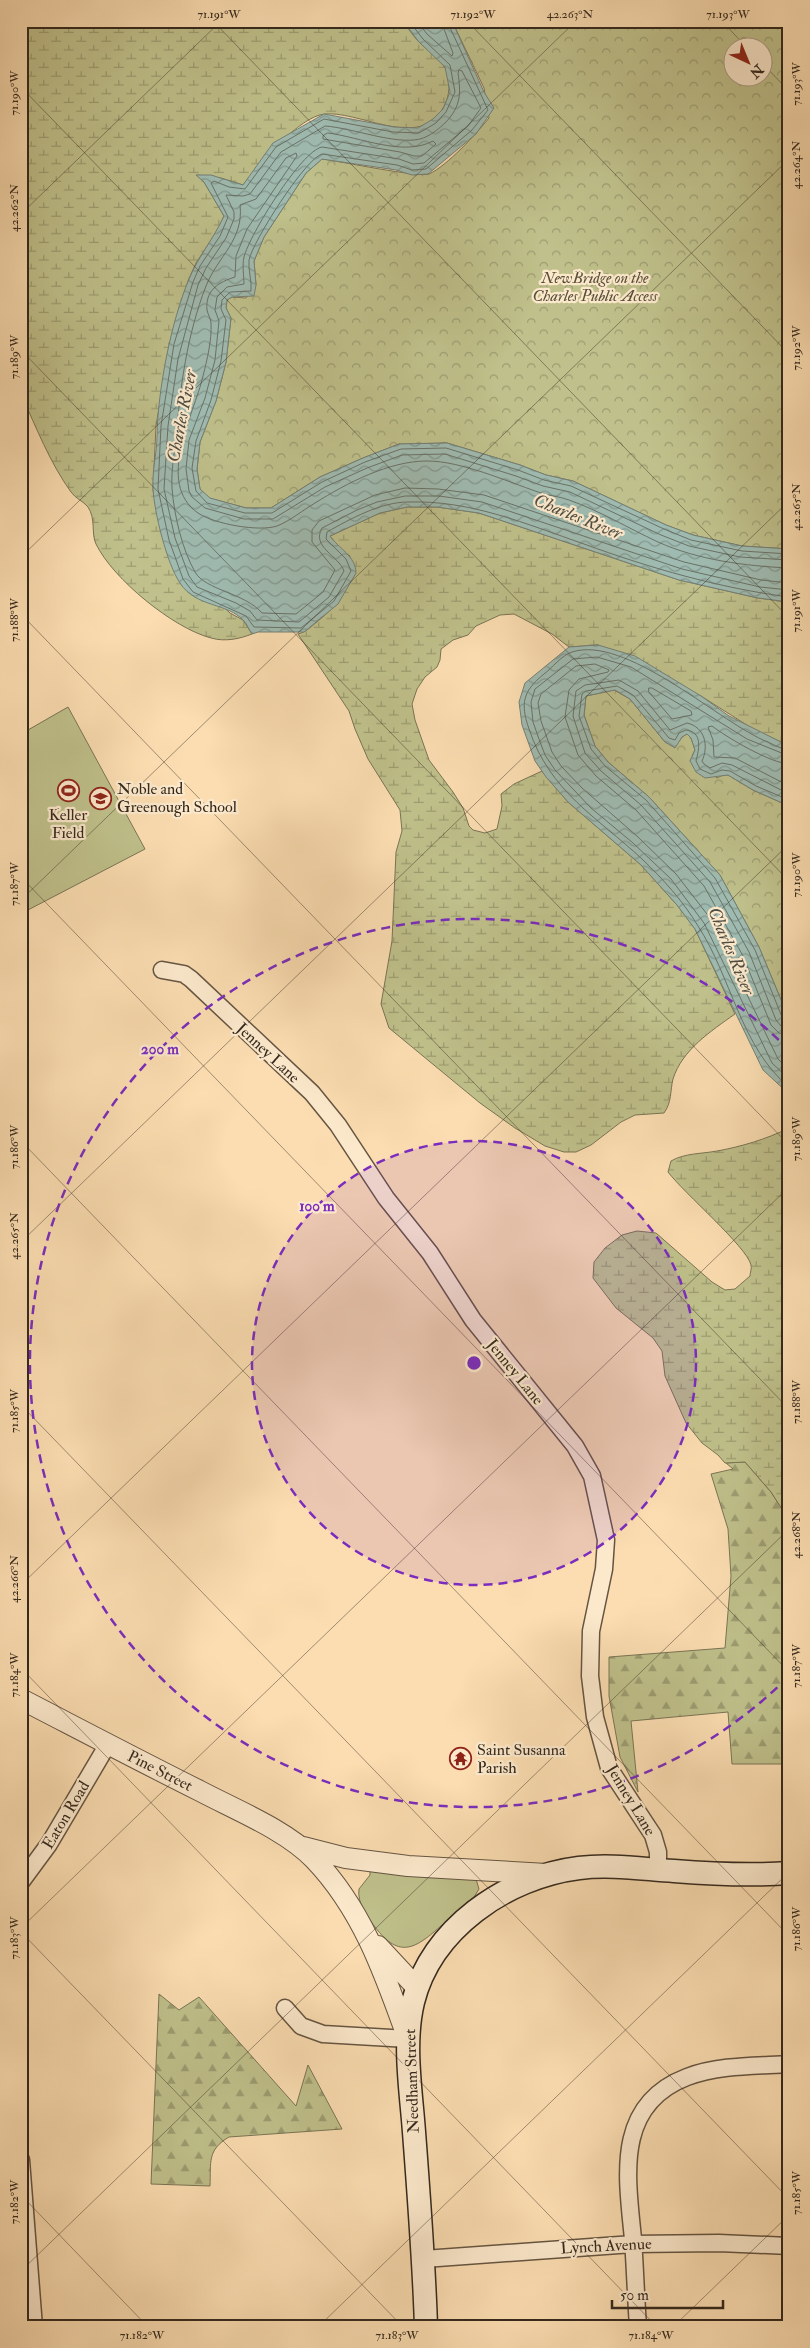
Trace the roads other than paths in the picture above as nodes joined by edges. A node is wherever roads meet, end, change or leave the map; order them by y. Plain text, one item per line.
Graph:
1 (162, 970) dead end
2 (21, 1699) edge
3 (108, 1744) junction
4 (298, 1845) junction
5 (658, 1870) junction
6 (789, 1873) edge
7 (547, 1874) junction
8 (21, 1882) edge
9 (364, 1929) junction
10 (417, 1988) junction
11 (285, 2008) dead end
12 (408, 2039) junction
13 (789, 2064) edge
14 (21, 2160) edge
15 (633, 2244) junction
16 (789, 2246) edge
17 (424, 2259) junction
18 (34, 2327) edge
19 (426, 2327) edge
20 (638, 2327) edge

1 - 5 street, Jenney Lane
2 - 3 street, Pine Street
3 - 4 street, Pine Street
3 - 8 street, Eaton Road
4 - 7 street, Pine Street
4 - 9 street, Pine Street
5 - 6 main road, Needham Street
5 - 7 main road, Needham Street
7 - 10 main road, Needham Street
9 - 10 street, Pine Street
9 - 12 street, Pine Street
10 - 12 main road, Needham Street
11 - 12 street
12 - 17 main road, Needham Street
13 - 15 street
14 - 18 street
15 - 16 street, Lynch Avenue
15 - 17 street, Lynch Avenue
15 - 20 street
17 - 19 main road, Needham Street

